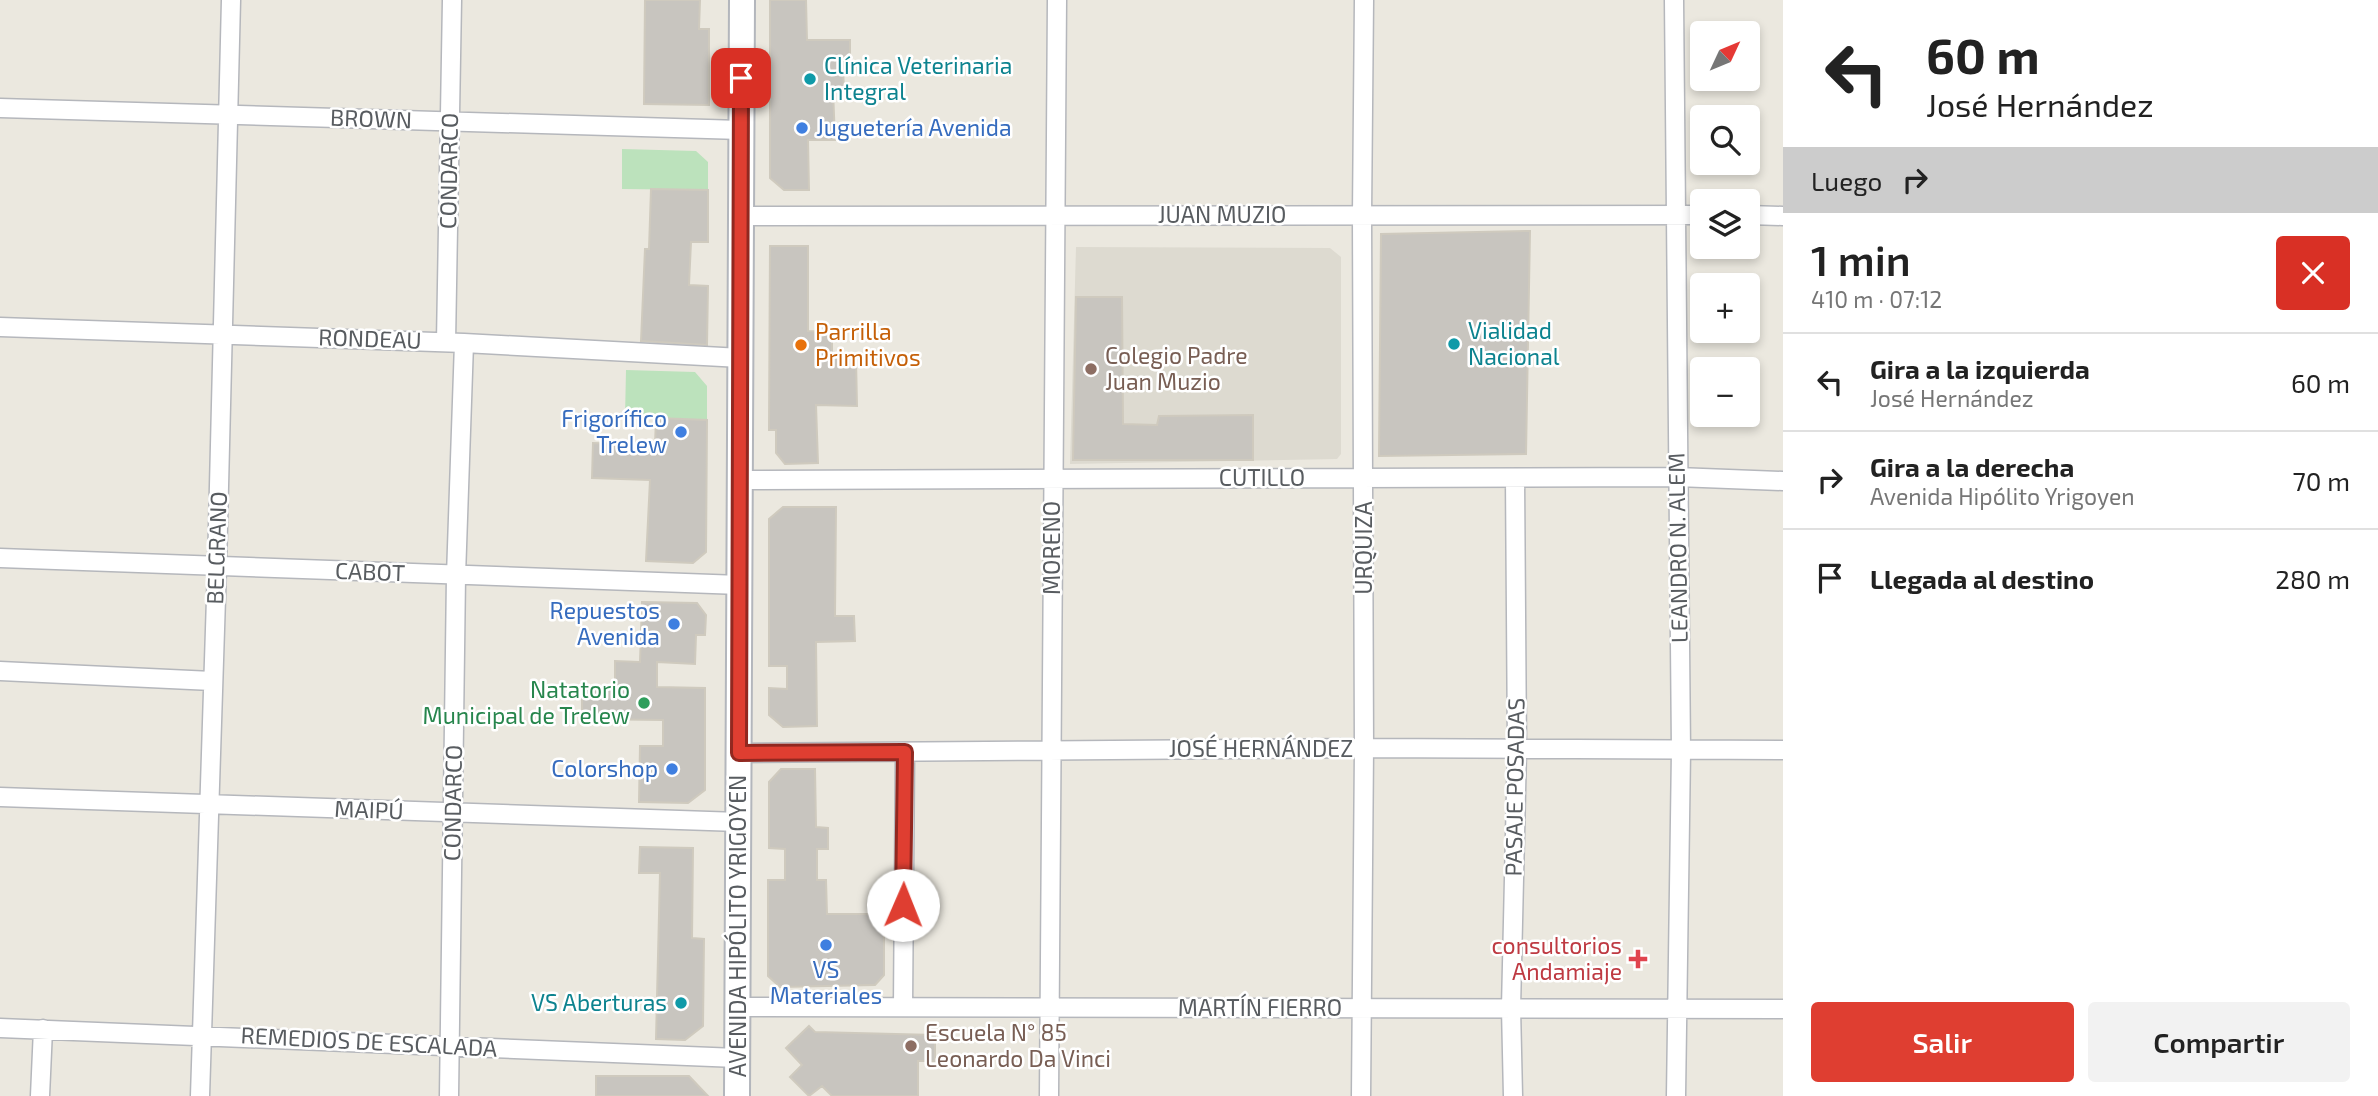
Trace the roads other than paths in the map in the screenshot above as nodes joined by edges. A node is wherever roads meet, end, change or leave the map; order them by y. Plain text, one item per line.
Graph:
1 (231, 0) edge
2 (452, 0) edge
3 (742, 0) edge
4 (1057, 0) edge
5 (1364, 0) edge
6 (1674, 0) edge
7 (0, 108) edge
8 (228, 115) junction
9 (450, 121) junction
10 (741, 130) junction
11 (1676, 214) junction
12 (1362, 215) junction
13 (1690, 215) edge
14 (1760, 215) edge
15 (741, 216) junction
16 (1055, 216) junction
17 (1783, 216) edge
18 (0, 327) edge
19 (222, 335) junction
20 (455, 342) junction
21 (741, 358) junction
22 (1677, 477) junction
23 (1364, 478) junction
24 (1515, 478) junction
25 (1052, 479) junction
26 (740, 480) junction
27 (1783, 481) edge
28 (0, 558) edge
29 (217, 567) junction
30 (456, 576) junction
31 (740, 585) junction
32 (0, 671) edge
33 (212, 681) junction
34 (1364, 748) junction
35 (1517, 749) junction
36 (1783, 750) edge
37 (1051, 751) junction
38 (1681, 751) junction
39 (905, 752) junction
40 (739, 753) junction
41 (0, 797) edge
42 (208, 804) junction
43 (453, 812) junction
44 (739, 822) junction
45 (738, 1007) junction
46 (902, 1007) junction
47 (1051, 1007) junction
48 (1360, 1008) junction
49 (1511, 1008) junction
50 (1675, 1009) junction
51 (1783, 1009) edge
52 (0, 1028) edge
53 (43, 1029) junction
54 (201, 1035) junction
55 (448, 1046) junction
56 (737, 1058) junction
57 (40, 1096) edge
58 (200, 1096) edge
59 (449, 1096) edge
60 (737, 1096) edge
61 (1049, 1096) edge
62 (1361, 1096) edge
63 (1513, 1096) edge
64 (1676, 1096) edge

1 - 8 street, BELGRANO
2 - 9 street, CONDARCO
3 - 10 main road, AVENIDA HIPÓLITO YRIGOYEN
4 - 16 street, MORENO
5 - 12 street, URQUIZA
6 - 11 street, LEANDRO N. ALEM
7 - 8 street, BROWN
8 - 9 street, BROWN
8 - 19 street, BELGRANO
9 - 10 street, BROWN
9 - 20 street, CONDARCO
10 - 15 main road, AVENIDA HIPÓLITO YRIGOYEN
11 - 12 street, JUAN MUZIO
11 - 13 street, JUAN MUZIO
11 - 22 street, LEANDRO N. ALEM
12 - 16 street, JUAN MUZIO
12 - 23 street, URQUIZA
14 - 17 street
15 - 16 street, JUAN MUZIO
15 - 21 main road, AVENIDA HIPÓLITO YRIGOYEN
16 - 25 street, MORENO
18 - 19 street, RONDEAU
19 - 20 street, RONDEAU
19 - 29 street, BELGRANO
20 - 21 street, RONDEAU
20 - 30 street, CONDARCO
21 - 26 main road, AVENIDA HIPÓLITO YRIGOYEN
22 - 24 street, CUTILLO
22 - 27 street, CUTILLO
22 - 38 street, LEANDRO N. ALEM
23 - 24 street, CUTILLO
23 - 25 street, CUTILLO
23 - 34 street, URQUIZA
24 - 35 street, PASAJE POSADAS
25 - 26 street, CUTILLO
25 - 37 street, MORENO
26 - 31 main road, AVENIDA HIPÓLITO YRIGOYEN
28 - 29 street, CABOT
29 - 30 street, CABOT
29 - 33 street, BELGRANO
30 - 31 street, CABOT
30 - 43 street, CONDARCO
31 - 40 main road, AVENIDA HIPÓLITO YRIGOYEN
32 - 33 street
33 - 42 street, BELGRANO
34 - 35 street, JOSÉ HERNÁNDEZ
34 - 37 street, JOSÉ HERNÁNDEZ
34 - 48 street, URQUIZA
35 - 38 street, JOSÉ HERNÁNDEZ
35 - 49 street, PASAJE POSADAS
36 - 38 street, JOSÉ HERNÁNDEZ
37 - 39 street, JOSÉ HERNÁNDEZ
37 - 47 street, MORENO
38 - 50 street, LEANDRO N. ALEM
39 - 40 street, JOSÉ HERNÁNDEZ
39 - 46 street
40 - 44 main road, AVENIDA HIPÓLITO YRIGOYEN
41 - 42 street, MAIPÚ
42 - 43 street, MAIPÚ
42 - 54 street, BELGRANO
43 - 44 street, MAIPÚ
43 - 55 street, CONDARCO
44 - 45 main road, AVENIDA HIPÓLITO YRIGOYEN
45 - 46 street, MARTÍN FIERRO
45 - 56 main road, AVENIDA HIPÓLITO YRIGOYEN
46 - 47 street, MARTÍN FIERRO
47 - 48 street, MARTÍN FIERRO
47 - 61 street, MORENO
48 - 49 street, MARTÍN FIERRO
48 - 62 street, URQUIZA
49 - 50 street, MARTÍN FIERRO
49 - 63 street, PASAJE POSADAS
50 - 51 street, MARTÍN FIERRO
50 - 64 street, LEANDRO N. ALEM
52 - 53 street, REMEDIOS DE ESCALADA
53 - 54 street, REMEDIOS DE ESCALADA
53 - 57 street
54 - 55 street, REMEDIOS DE ESCALADA
54 - 58 street, BELGRANO
55 - 56 street, REMEDIOS DE ESCALADA
55 - 59 street, CONDARCO
56 - 60 main road, AVENIDA HIPÓLITO YRIGOYEN

